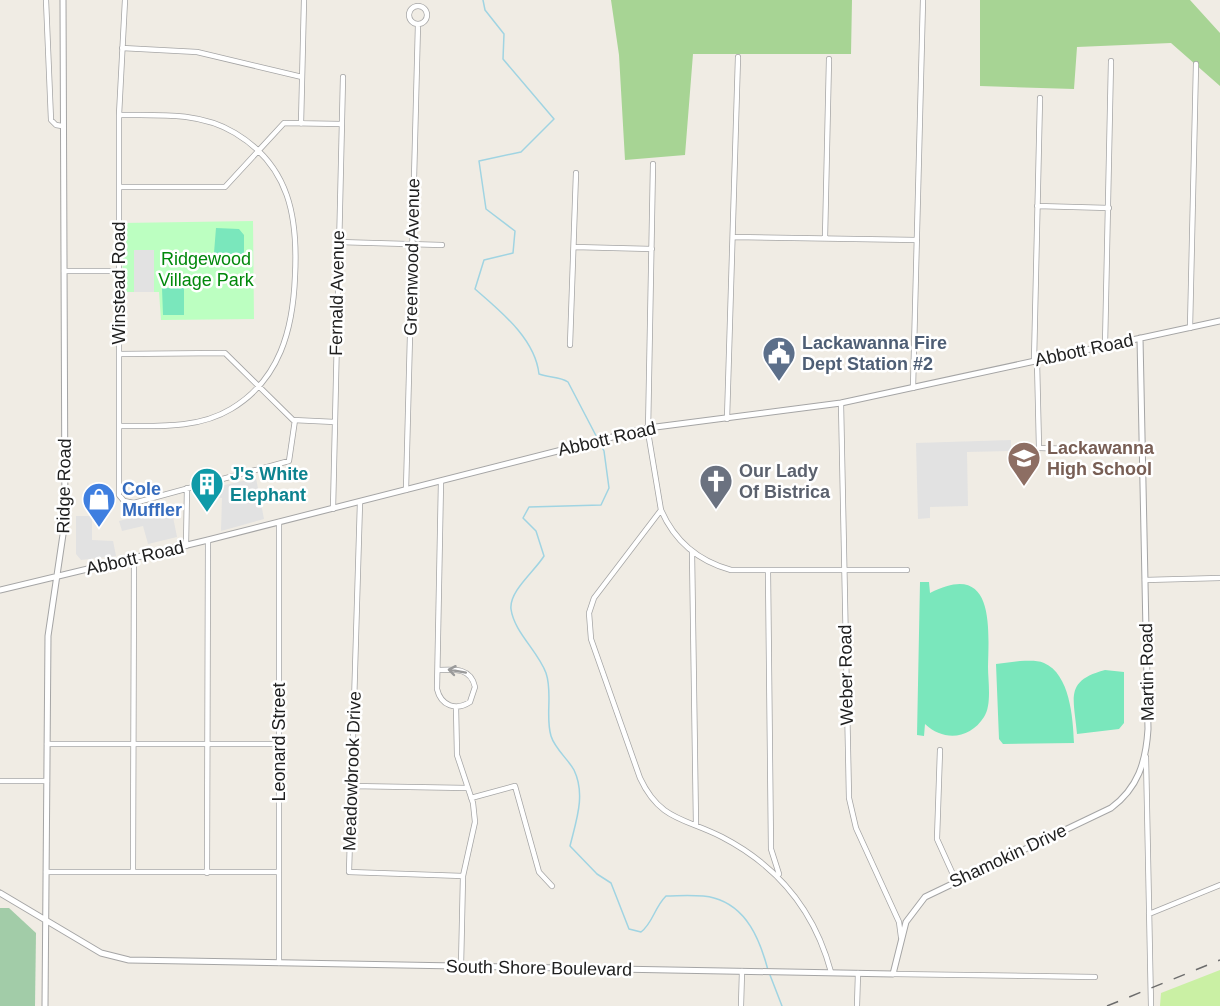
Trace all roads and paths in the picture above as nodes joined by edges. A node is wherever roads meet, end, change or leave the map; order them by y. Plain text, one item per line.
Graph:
1 (46, 0) edge
2 (63, 0) edge
3 (125, 0) edge
4 (304, 0) edge
5 (922, 0) edge
6 (418, 24) junction
7 (122, 48) junction
8 (738, 57) dead end
9 (829, 59) dead end
10 (1111, 61) dead end
11 (1196, 64) dead end
12 (302, 77) junction
13 (343, 77) dead end
14 (1040, 98) dead end
15 (119, 115) junction
16 (301, 124) junction
17 (341, 124) junction
18 (62, 126) junction
19 (258, 152) junction
20 (653, 164) dead end
21 (576, 173) dead end
22 (119, 187) junction
23 (1037, 206) junction
24 (1109, 208) junction
25 (733, 237) junction
26 (825, 238) junction
27 (917, 240) junction
28 (338, 242) junction
29 (412, 244) junction
30 (442, 245) dead end
31 (574, 247) junction
32 (652, 249) junction
33 (64, 271) junction
34 (119, 271) junction
35 (1220, 321) edge
36 (1190, 328) junction
37 (1140, 338) junction
38 (570, 345) dead end
39 (1105, 346) junction
40 (120, 354) junction
41 (1036, 361) junction
42 (259, 387) junction
43 (913, 388) junction
44 (841, 403) junction
45 (728, 419) junction
46 (296, 420) junction
47 (335, 422) junction
48 (119, 426) junction
49 (648, 428) junction
50 (1141, 451) junction
51 (441, 481) junction
52 (186, 489) junction
53 (406, 490) junction
54 (360, 502) junction
55 (333, 509) junction
56 (661, 510) junction
57 (279, 522) junction
58 (208, 540) junction
59 (186, 546) junction
60 (692, 552) junction
61 (134, 558) junction
62 (907, 570) dead end
63 (844, 571) junction
64 (768, 572) junction
65 (57, 576) junction
66 (1220, 578) edge
67 (1145, 580) junction
68 (0, 590) edge
69 (439, 670) junction
70 (456, 707) junction
71 (47, 744) junction
72 (133, 744) junction
73 (207, 744) junction
74 (279, 744) junction
75 (940, 750) dead end
76 (1146, 755) junction
77 (0, 781) edge
78 (47, 781) junction
79 (351, 786) junction
80 (467, 788) junction
81 (471, 798) junction
82 (696, 825) junction
83 (46, 872) junction
84 (133, 872) junction
85 (279, 872) junction
86 (207, 873) junction
87 (463, 876) junction
88 (782, 879) junction
89 (956, 881) junction
90 (1220, 885) edge
91 (552, 886) dead end
92 (0, 893) edge
93 (1149, 914) junction
94 (46, 919) junction
95 (901, 937) junction
96 (279, 963) junction
97 (461, 966) junction
98 (742, 972) junction
99 (831, 972) junction
100 (858, 973) junction
101 (893, 974) junction
102 (1095, 976) dead end
103 (45, 1006) edge
104 (741, 1006) edge
105 (857, 1006) edge
106 (1151, 1006) edge

1 - 18 street
2 - 18 street, Ridge Road
3 - 7 street, Winstead Road
4 - 12 street
5 - 27 street
6 - 6 street, Greenwood Avenue
6 - 29 street, Greenwood Avenue
7 - 12 street
7 - 15 street, Winstead Road
8 - 25 street
9 - 26 street
10 - 24 street
11 - 36 street
12 - 16 street
13 - 17 street, Fernald Avenue
14 - 23 street
15 - 19 street
15 - 22 street, Winstead Road
16 - 17 street
16 - 19 street
17 - 28 street, Fernald Avenue
18 - 33 street, Ridge Road
19 - 22 street
19 - 42 street
20 - 32 street
21 - 31 street
22 - 34 street, Winstead Road
23 - 24 street
23 - 41 street
24 - 39 street
25 - 26 street
25 - 45 street
26 - 27 street
27 - 43 street
28 - 29 street
28 - 47 street, Fernald Avenue
29 - 30 street
29 - 53 street, Greenwood Avenue
31 - 32 street
31 - 38 street
32 - 49 street
33 - 34 street
33 - 65 street, Ridge Road
34 - 40 street, Winstead Road
35 - 36 street, Abbott Road
36 - 37 street, Abbott Road
37 - 39 street, Abbott Road
37 - 50 street, Martin Road
39 - 41 street, Abbott Road
40 - 42 street
40 - 48 street, Winstead Road
41 - 43 street, Abbott Road
41 - 50 street
42 - 46 street
42 - 48 street
43 - 44 street, Abbott Road
44 - 45 street, Abbott Road
44 - 63 street, Weber Road
45 - 49 street, Abbott Road
46 - 47 street
46 - 52 street
47 - 55 street, Fernald Avenue
48 - 52 street, Winstead Road
49 - 51 street, Abbott Road
49 - 56 street
50 - 67 street, Martin Road
51 - 53 street, Abbott Road
51 - 69 street
52 - 59 street
53 - 54 street, Abbott Road
54 - 55 street, Abbott Road
54 - 79 street, Meadowbrook Drive
55 - 57 street, Abbott Road
56 - 60 street
56 - 82 street
57 - 58 street, Abbott Road
57 - 74 street, Leonard Street
58 - 59 street, Abbott Road
58 - 73 street
59 - 61 street, Abbott Road
60 - 64 street
60 - 82 street
61 - 65 street, Abbott Road
61 - 72 street
62 - 63 street
63 - 64 street
63 - 95 street, Weber Road
64 - 88 street
65 - 68 street, Abbott Road
65 - 71 street, Ridge Road
66 - 67 street
67 - 76 street, Martin Road
69 - 70 street
70 -> 69 street
70 - 80 street
71 - 72 street
71 - 78 street, Ridge Road
72 - 73 street
72 - 84 street
73 - 74 street
73 - 86 street
74 - 85 street, Leonard Street
75 - 89 street
76 - 89 street, Shamokin Drive
76 - 93 street, Martin Road
77 - 78 street
78 - 83 street, Ridge Road
79 - 80 street
79 - 87 street, Meadowbrook Drive
80 - 81 street
81 - 87 street
81 - 91 street
82 - 88 street
83 - 84 street
83 - 94 street, Ridge Road
84 - 86 street
85 - 86 street
85 - 96 street, Leonard Street
87 - 97 street
88 - 99 street
89 - 95 street, Shamokin Drive
90 - 93 street
92 - 94 street, South Shore Boulevard
93 - 106 street, Martin Road
94 - 96 street, South Shore Boulevard
94 - 103 street, Ridge Road
95 - 101 street, Shamokin Drive
96 - 97 street, South Shore Boulevard
97 - 98 street, South Shore Boulevard
98 - 99 street, South Shore Boulevard
98 - 104 street
99 - 100 street, South Shore Boulevard
100 - 101 street, South Shore Boulevard
100 - 105 street
101 - 102 street, South Shore Boulevard

